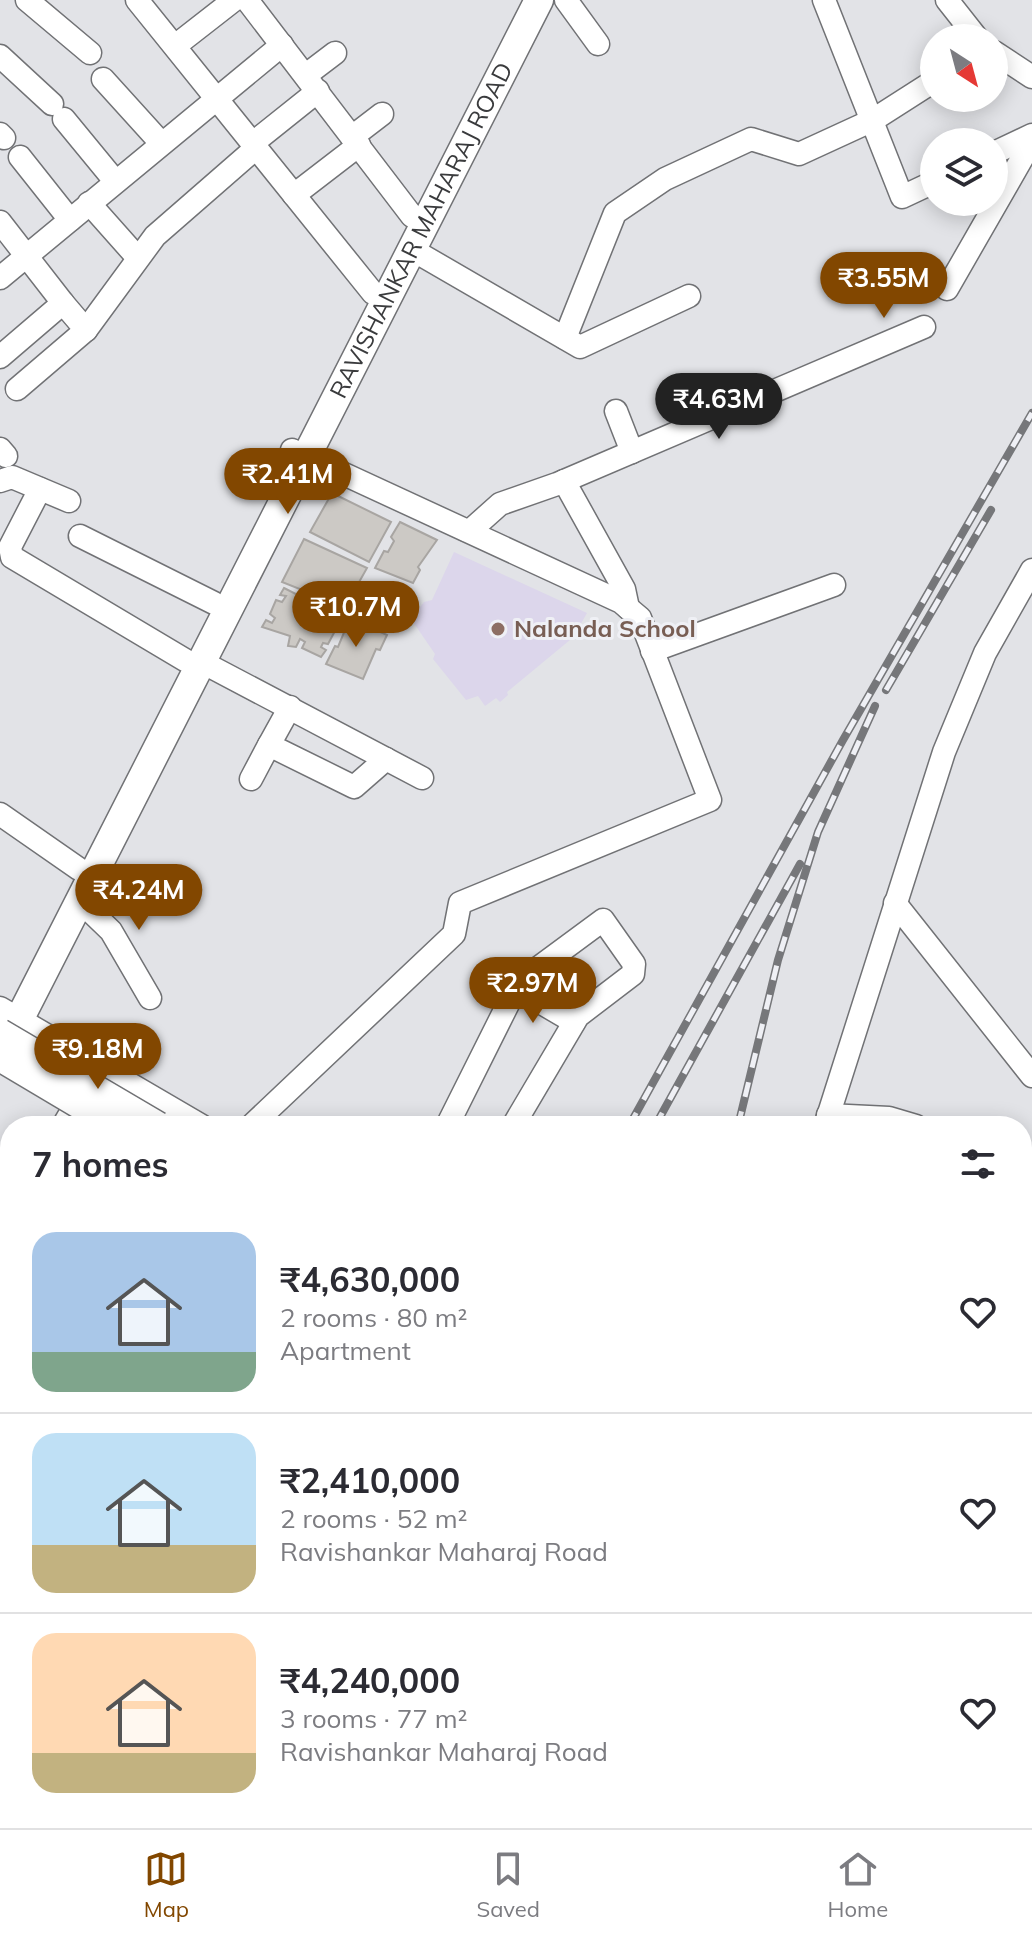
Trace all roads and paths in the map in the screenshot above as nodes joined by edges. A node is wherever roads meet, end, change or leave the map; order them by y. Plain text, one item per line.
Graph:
1 (27, 0) edge
2 (137, 0) edge
3 (234, 0) edge
4 (247, 0) edge
5 (523, 0) edge
6 (539, 0) edge
7 (566, 0) edge
8 (824, 0) edge
9 (947, 0) edge
10 (966, 24) edge
11 (598, 44) dead end
12 (282, 45) junction
13 (175, 46) junction
14 (90, 53) dead end
15 (335, 53) dead end
16 (0, 56) edge
17 (1008, 61) edge
18 (1032, 77) edge
19 (103, 79) dead end
20 (312, 83) junction
21 (920, 90) edge
22 (216, 97) junction
23 (382, 114) dead end
24 (873, 120) junction
25 (1032, 138) edge
26 (356, 141) junction
27 (161, 143) junction
28 (254, 146) junction
29 (1008, 147) edge
30 (20, 157) dead end
31 (115, 181) junction
32 (920, 189) edge
33 (294, 195) junction
34 (89, 203) junction
35 (412, 216) junction
36 (70, 220) junction
37 (0, 222) edge
38 (411, 249) junction
39 (27, 255) junction
40 (137, 257) junction
41 (0, 278) edge
42 (947, 289) dead end
43 (379, 296) junction
44 (689, 296) dead end
45 (63, 303) junction
46 (924, 327) dead end
47 (86, 330) junction
48 (565, 338) junction
49 (0, 357) edge
50 (17, 389) dead end
51 (616, 411) dead end
52 (632, 452) junction
53 (299, 453) junction
54 (0, 481) edge
55 (564, 481) junction
56 (40, 489) junction
57 (69, 501) dead end
58 (466, 530) junction
59 (80, 536) dead end
60 (1032, 570) edge
61 (834, 585) dead end
62 (1016, 598) junction
63 (214, 603) junction
64 (628, 608) junction
65 (1032, 615) edge
66 (652, 651) junction
67 (192, 661) junction
68 (290, 707) junction
69 (269, 745) junction
70 (386, 759) junction
71 (422, 778) dead end
72 (251, 779) dead end
73 (0, 814) edge
74 (79, 869) junction
75 (81, 902) junction
76 (895, 903) junction
77 (516, 988) junction
78 (150, 998) dead end
79 (6, 1018) edge
80 (574, 1022) junction
81 (3, 1069) edge
82 (1032, 1076) edge
83 (61, 1116) edge
84 (96, 1116) edge
85 (144, 1116) edge
86 (184, 1116) edge
87 (262, 1116) edge
88 (452, 1116) edge
89 (519, 1116) edge
90 (828, 1116) edge

1 - 14 street
2 - 13 street
3 - 13 street
4 - 12 street
5 - 35 main road, RAVISHANKAR MAHARAJ ROAD
6 - 38 main road, RAVISHANKAR MAHARAJ ROAD
7 - 11 street
8 - 24 street
9 - 10 street
12 - 20 street
12 - 22 street
13 - 22 street
15 - 20 street
16 - 31 street
17 - 18 street
19 - 27 street
20 - 26 street
20 - 28 street
21 - 24 street
22 - 27 street
22 - 28 street
23 - 26 street
24 - 32 street
24 - 48 street
25 - 29 street
25 - 42 street
26 - 33 street
26 - 35 street
27 - 31 street
28 - 33 street
28 - 40 street
30 - 36 street
31 - 34 street
33 - 43 street
34 - 36 street
34 - 40 street
35 - 43 main road, RAVISHANKAR MAHARAJ ROAD
36 - 39 street
37 - 39 street
38 - 43 main road, RAVISHANKAR MAHARAJ ROAD
38 - 48 street
39 - 41 street
39 - 45 street
40 - 47 street
43 - 53 main road, RAVISHANKAR MAHARAJ ROAD
44 - 48 street
45 - 47 street
45 - 49 street
46 - 52 street
47 - 50 street
51 - 52 street
52 - 55 street
53 - 58 street
53 - 63 main road, RAVISHANKAR MAHARAJ ROAD
53 - 67 main road, RAVISHANKAR MAHARAJ ROAD
54 - 56 street
55 - 58 street
55 - 64 street
56 - 57 street
56 - 67 street
58 - 64 street
59 - 63 street
60 - 62 street
61 - 66 street
62 - 65 street
62 - 76 street
63 - 67 main road, RAVISHANKAR MAHARAJ ROAD
64 - 66 street
66 - 87 street
67 - 68 street
67 - 74 main road, RAVISHANKAR MAHARAJ ROAD
67 - 75 main road, RAVISHANKAR MAHARAJ ROAD
68 - 69 street
68 - 70 street
69 - 70 street
69 - 72 street
70 - 71 street
73 - 74 street
74 - 79 main road, RAVISHANKAR MAHARAJ ROAD
75 - 78 street
75 - 79 main road, RAVISHANKAR MAHARAJ ROAD
76 - 82 street
76 - 90 street
77 - 80 street
77 - 80 street
77 - 88 street
79 - 81 street
79 - 85 main road, bridge
79 - 86 street
80 - 89 street
81 - 83 street
81 - 84 main road, bridge

